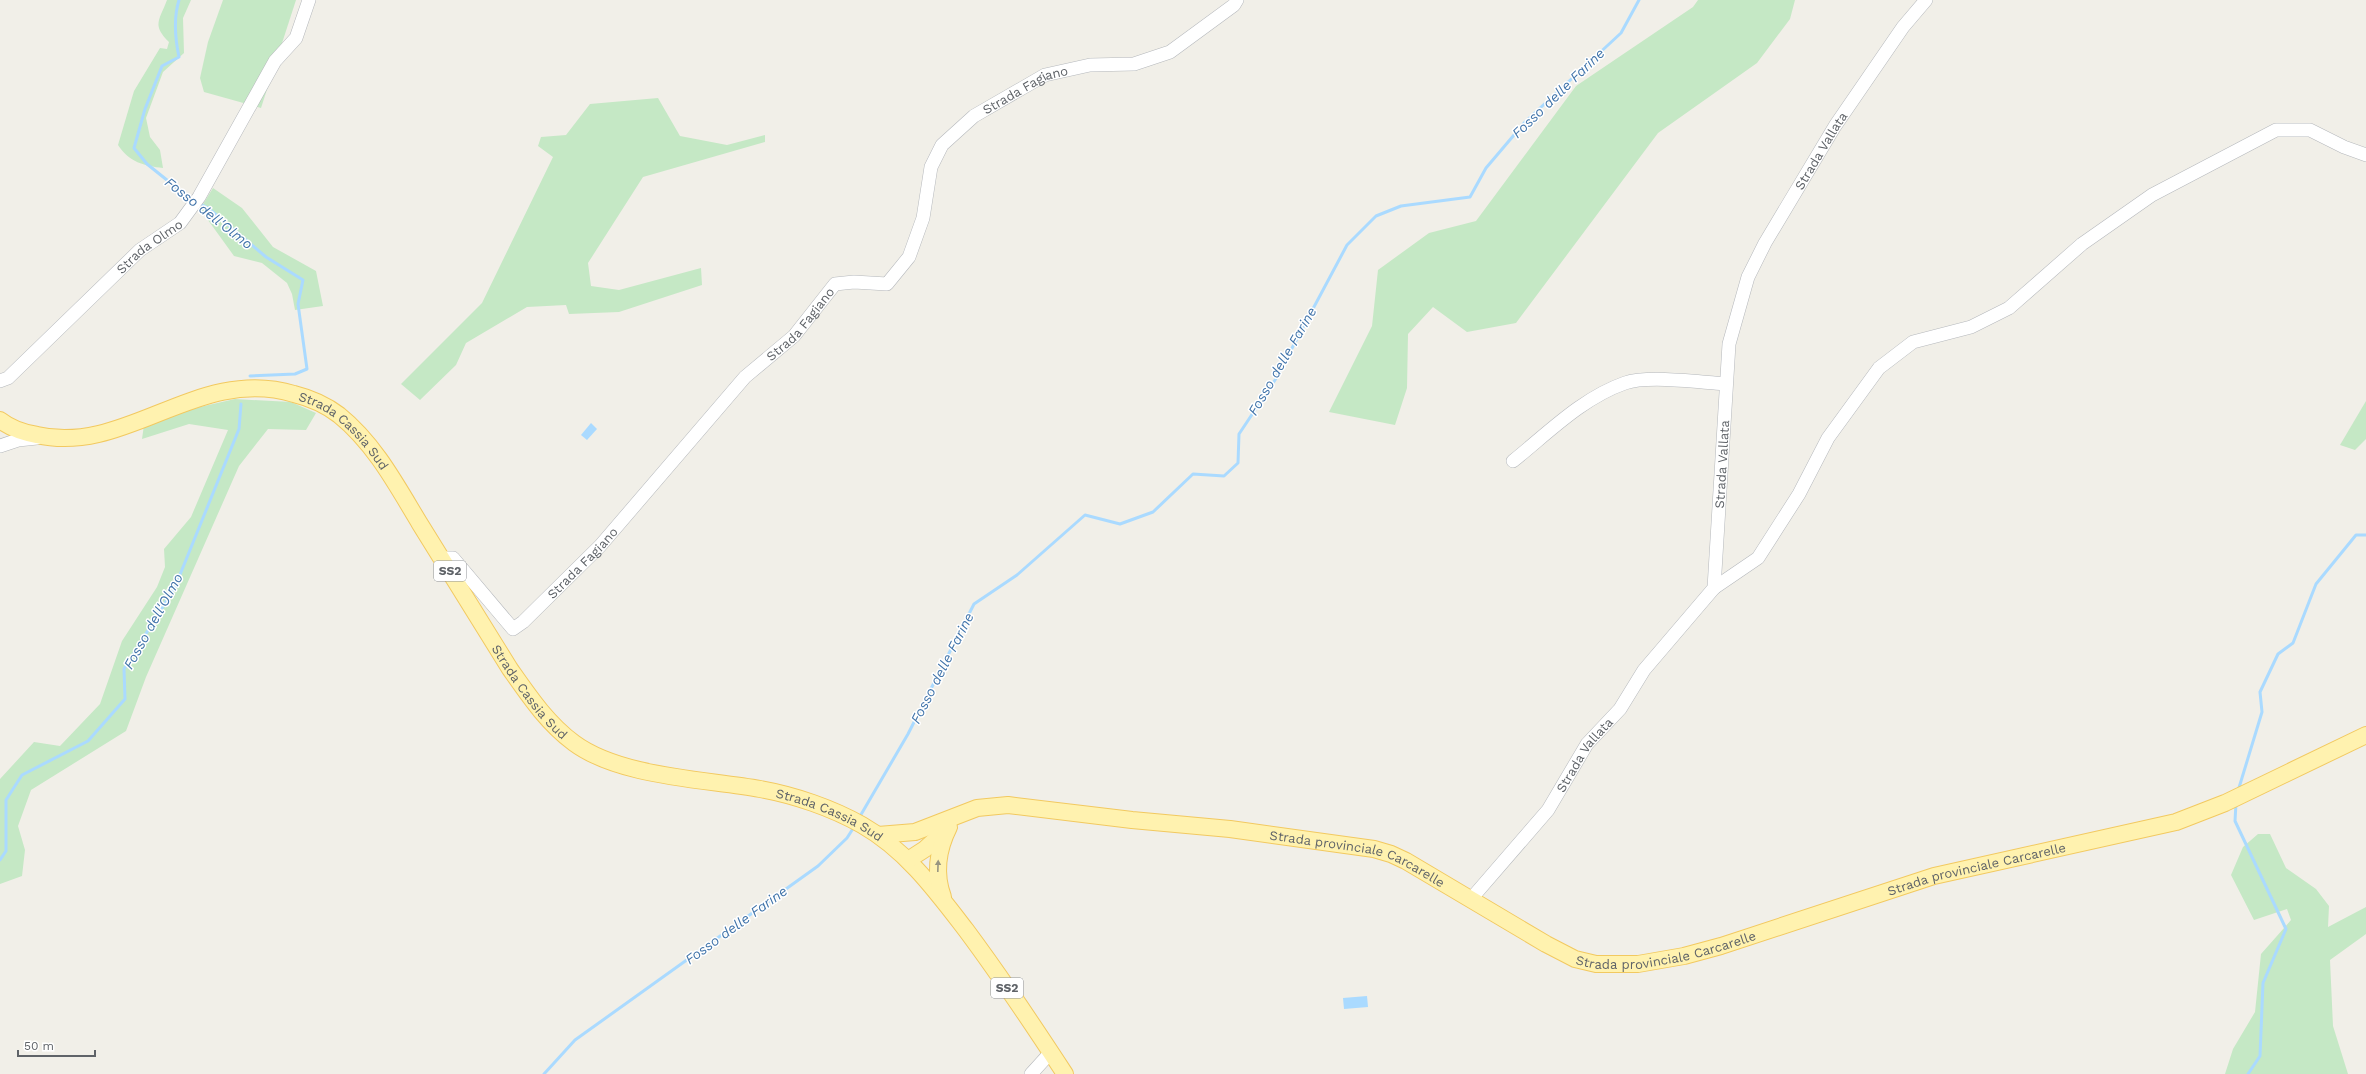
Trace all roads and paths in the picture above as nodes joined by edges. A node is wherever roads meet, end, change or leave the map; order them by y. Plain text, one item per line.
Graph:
1 (309, 0) edge
2 (1237, 0) edge
3 (1926, 0) edge
4 (2366, 155) edge
5 (0, 381) edge
6 (1726, 384) junction
7 (1, 425) edge
8 (49, 438) junction
9 (0, 446) edge
10 (1513, 461) dead end
11 (441, 558) junction
12 (1714, 588) junction
13 (2366, 735) edge
14 (962, 812) junction
15 (933, 825) junction
16 (949, 827) junction
17 (878, 835) junction
18 (908, 860) junction
19 (1471, 899) junction
20 (946, 904) junction
21 (1051, 1052) junction
22 (1030, 1074) edge
23 (1065, 1074) edge

1 - 5 street, Strada Olmo
2 - 11 street, Strada Fagiano
3 - 6 street, Strada Vallata
4 - 12 street
6 - 10 street
6 - 12 street, Strada Vallata
7 - 8 main road, Strada Cassia Sud / SS2
8 - 9 street
8 - 11 main road, Strada Cassia Sud / SS2
11 - 17 main road, Strada Cassia Sud / SS2
12 - 19 street, Strada Vallata
13 - 19 main road, Strada provinciale Carcarelle
14 - 15 main road, Strada provinciale Carcarelle
14 - 16 main road
14 - 19 main road, Strada provinciale Carcarelle
15 - 17 main road
15 - 18 main road
16 - 18 main road
20 -> 16 main road
17 - 18 main road, Strada Cassia Sud / SS2
18 - 20 main road, Strada Cassia Sud / SS2
20 - 21 main road, Strada Cassia Sud / SS2
21 - 22 street
21 - 23 main road, Strada Cassia Sud / SS2

